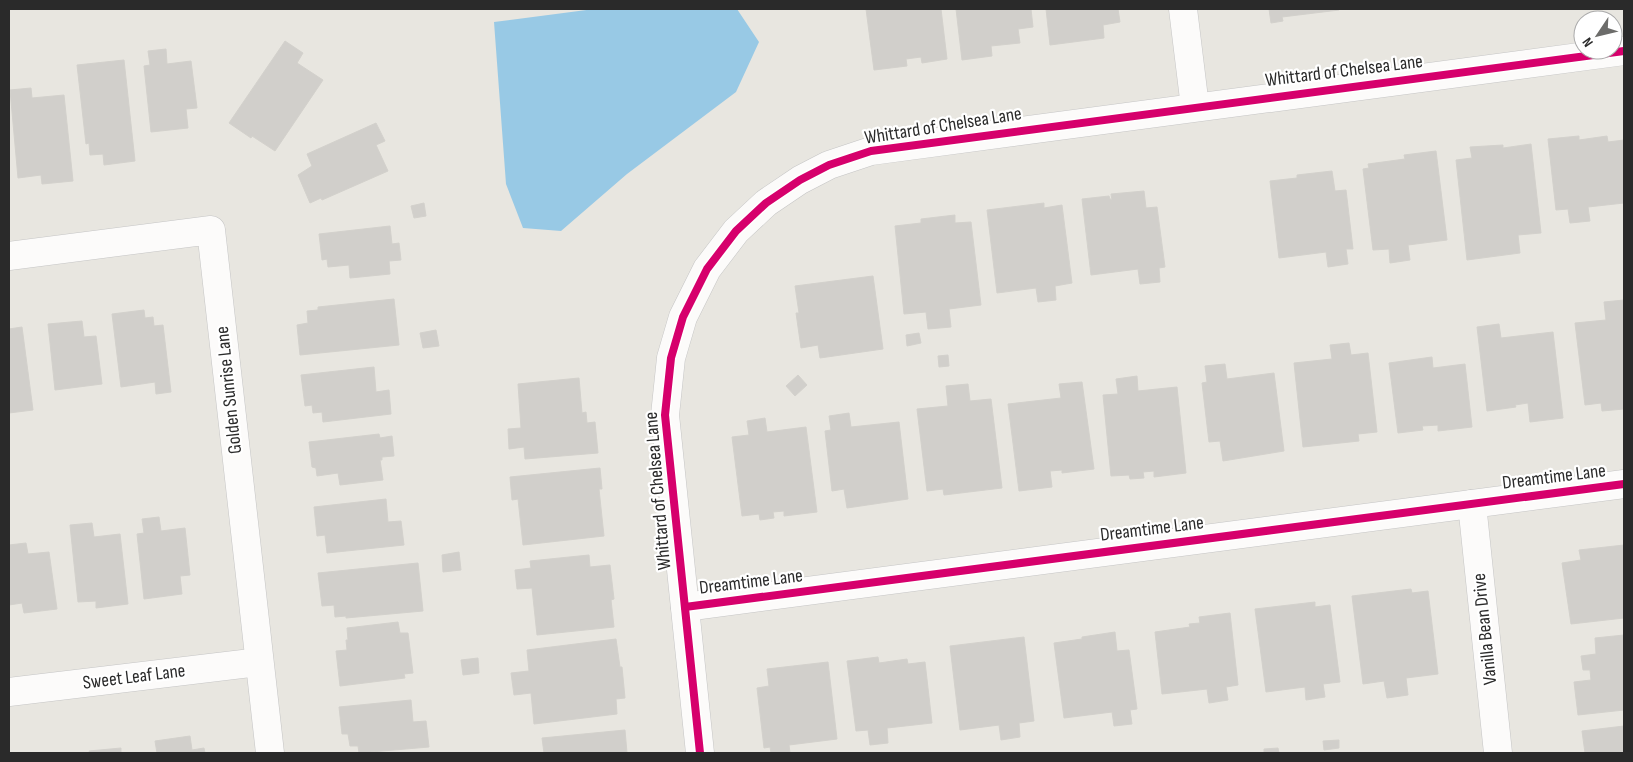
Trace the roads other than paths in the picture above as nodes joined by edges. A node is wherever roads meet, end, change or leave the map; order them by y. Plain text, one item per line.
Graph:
1 (1183, 9) edge
2 (1624, 51) edge
3 (1195, 107) junction
4 (9, 256) edge
5 (1624, 484) edge
6 (1472, 504) junction
7 (685, 607) junction
8 (259, 662) junction
9 (9, 692) edge
10 (270, 753) edge
11 (700, 753) edge
12 (1498, 753) edge

1 - 3 street
2 - 3 street, Whittard of Chelsea Lane
3 - 7 street, Whittard of Chelsea Lane
4 - 8 street, Golden Sunrise Lane
5 - 6 street, Dreamtime Lane
6 - 7 street, Dreamtime Lane
6 - 12 street, Vanilla Bean Drive
7 - 11 street, Whittard of Chelsea Lane
8 - 9 street, Sweet Leaf Lane
8 - 10 street, Golden Sunrise Lane

